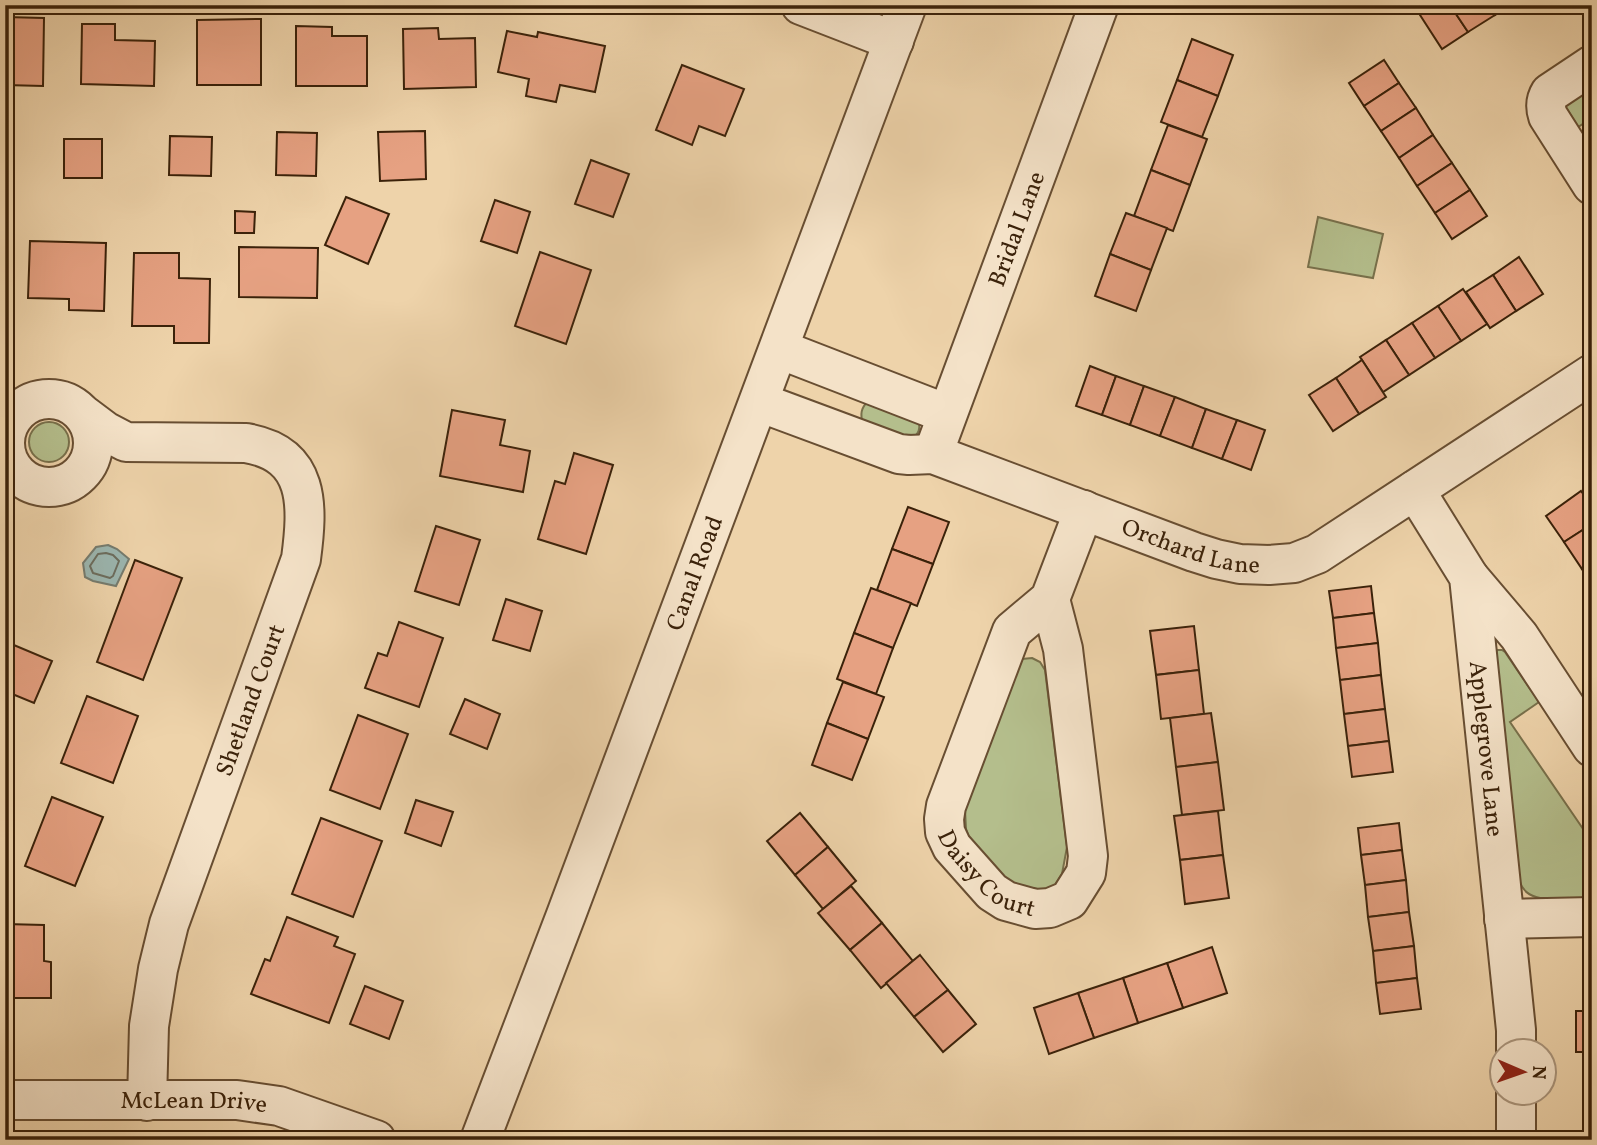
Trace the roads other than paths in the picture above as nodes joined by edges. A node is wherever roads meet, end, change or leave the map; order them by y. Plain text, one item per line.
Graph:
1 (800, 5) edge
2 (907, 5) edge
3 (1099, 5) edge
4 (894, 41) junction
5 (1592, 65) edge
6 (1592, 185) edge
7 (779, 349) junction
8 (1592, 374) edge
9 (759, 402) junction
10 (947, 414) junction
11 (85, 416) junction
12 (126, 442) junction
13 (933, 454) junction
14 (85, 468) junction
15 (1415, 490) junction
16 (1084, 510) junction
17 (1469, 577) junction
18 (1050, 599) junction
19 (1592, 747) edge
20 (1592, 917) edge
21 (1504, 919) junction
22 (1516, 1036) edge
23 (5, 1100) edge
24 (147, 1101) junction
25 (1516, 1106) edge
26 (376, 1140) edge
27 (480, 1140) edge
28 (1516, 1140) edge

1 - 4 street
2 - 4 street, Canal Road
3 - 10 street, Bridal Lane
4 - 7 street, Canal Road
5 - 6 street
7 - 9 street, Canal Road
7 - 10 street
8 - 15 street, Orchard Lane
9 - 13 street, Orchard Lane
9 - 27 street, Canal Road
10 - 13 street, Bridal Lane
11 - 12 street
11 - 14 street
11 - 14 street
12 - 14 street
12 - 24 street, Shetland Court
13 - 16 street, Orchard Lane
15 - 16 street, Orchard Lane
15 - 17 street, Applegrove Lane
16 - 18 street, Daisy Court
17 - 19 street, Applegrove Lane
17 - 21 street, Applegrove Lane
18 - 18 street, Daisy Court
20 - 21 street
21 - 22 street, Applegrove Lane
23 - 24 street, McLean Drive
24 - 26 street, McLean Drive
25 - 28 street

